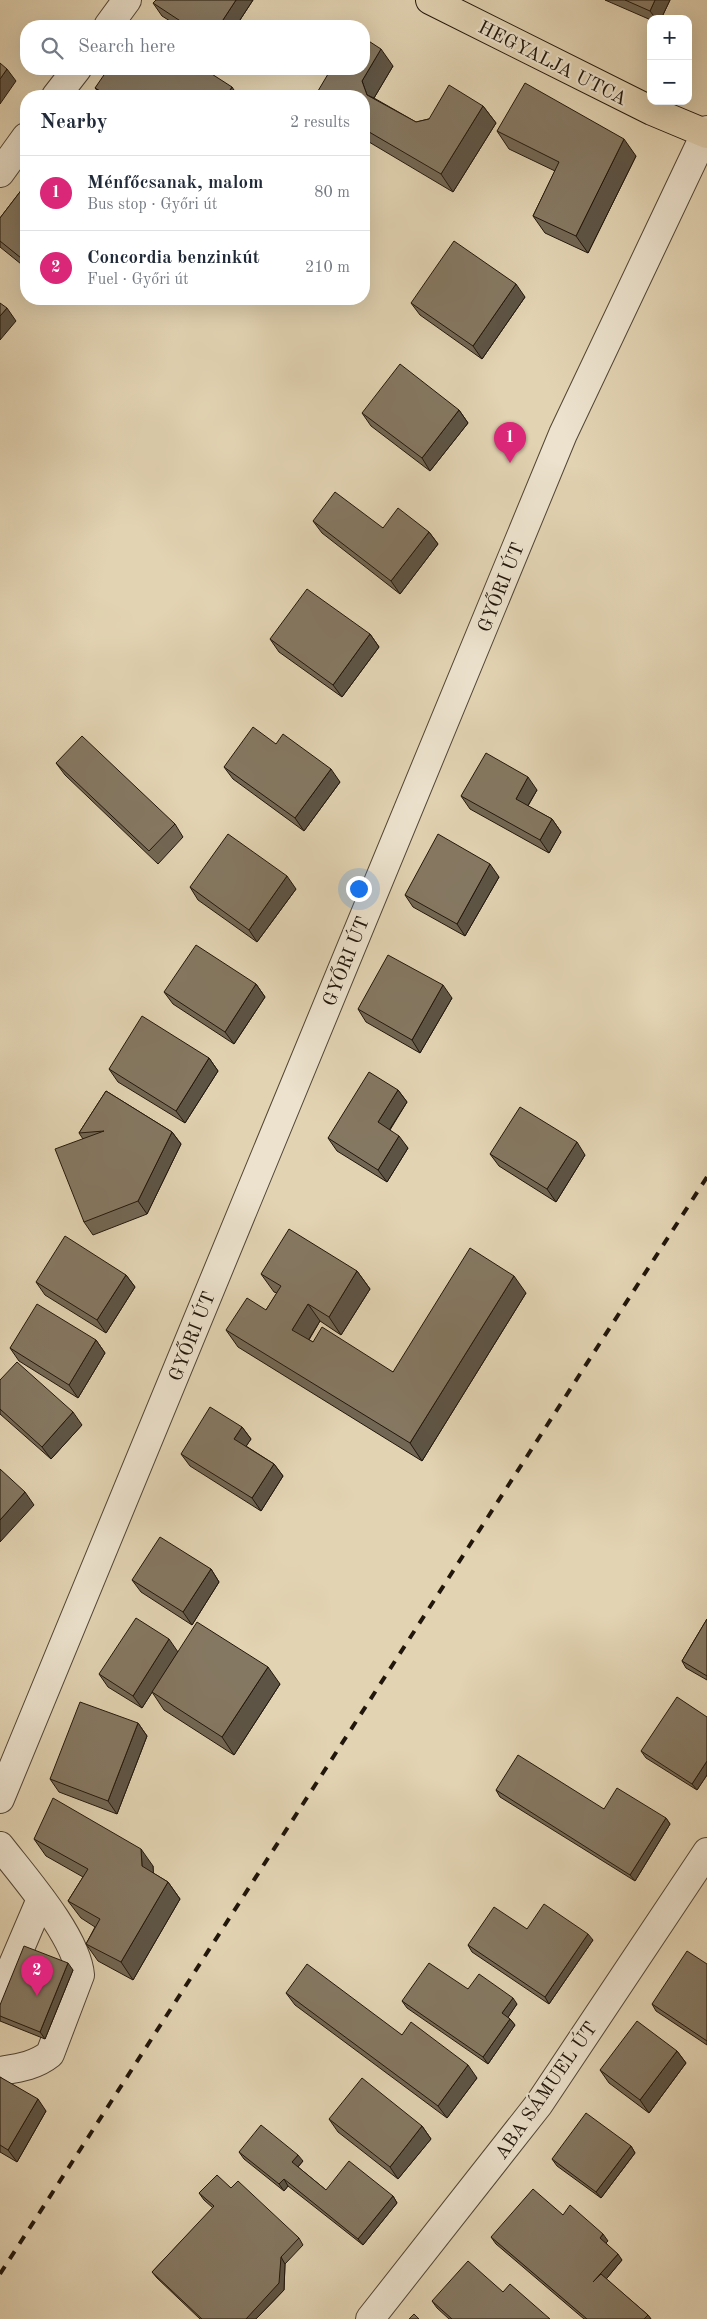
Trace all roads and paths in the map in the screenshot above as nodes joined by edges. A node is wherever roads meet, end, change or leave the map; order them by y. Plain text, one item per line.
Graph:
1 (127, 0) edge
2 (430, 0) edge
3 (112, 20) edge
4 (72, 75) edge
5 (60, 90) edge
6 (706, 133) edge
7 (20, 145) edge
8 (0, 173) edge
9 (0, 1799) edge
10 (0, 1846) edge
11 (707, 1852) edge
12 (41, 1899) junction
13 (0, 1995) edge
14 (0, 2071) edge
15 (370, 2319) edge

1 - 3 street
2 - 6 main road, HEGYALJA UTCA
4 - 5 street
6 - 9 street, GYŐRI ÚT
7 - 8 street
10 - 12 street
11 - 15 street, ABA SÁMUEL ÚT
12 - 13 street
12 - 14 street

